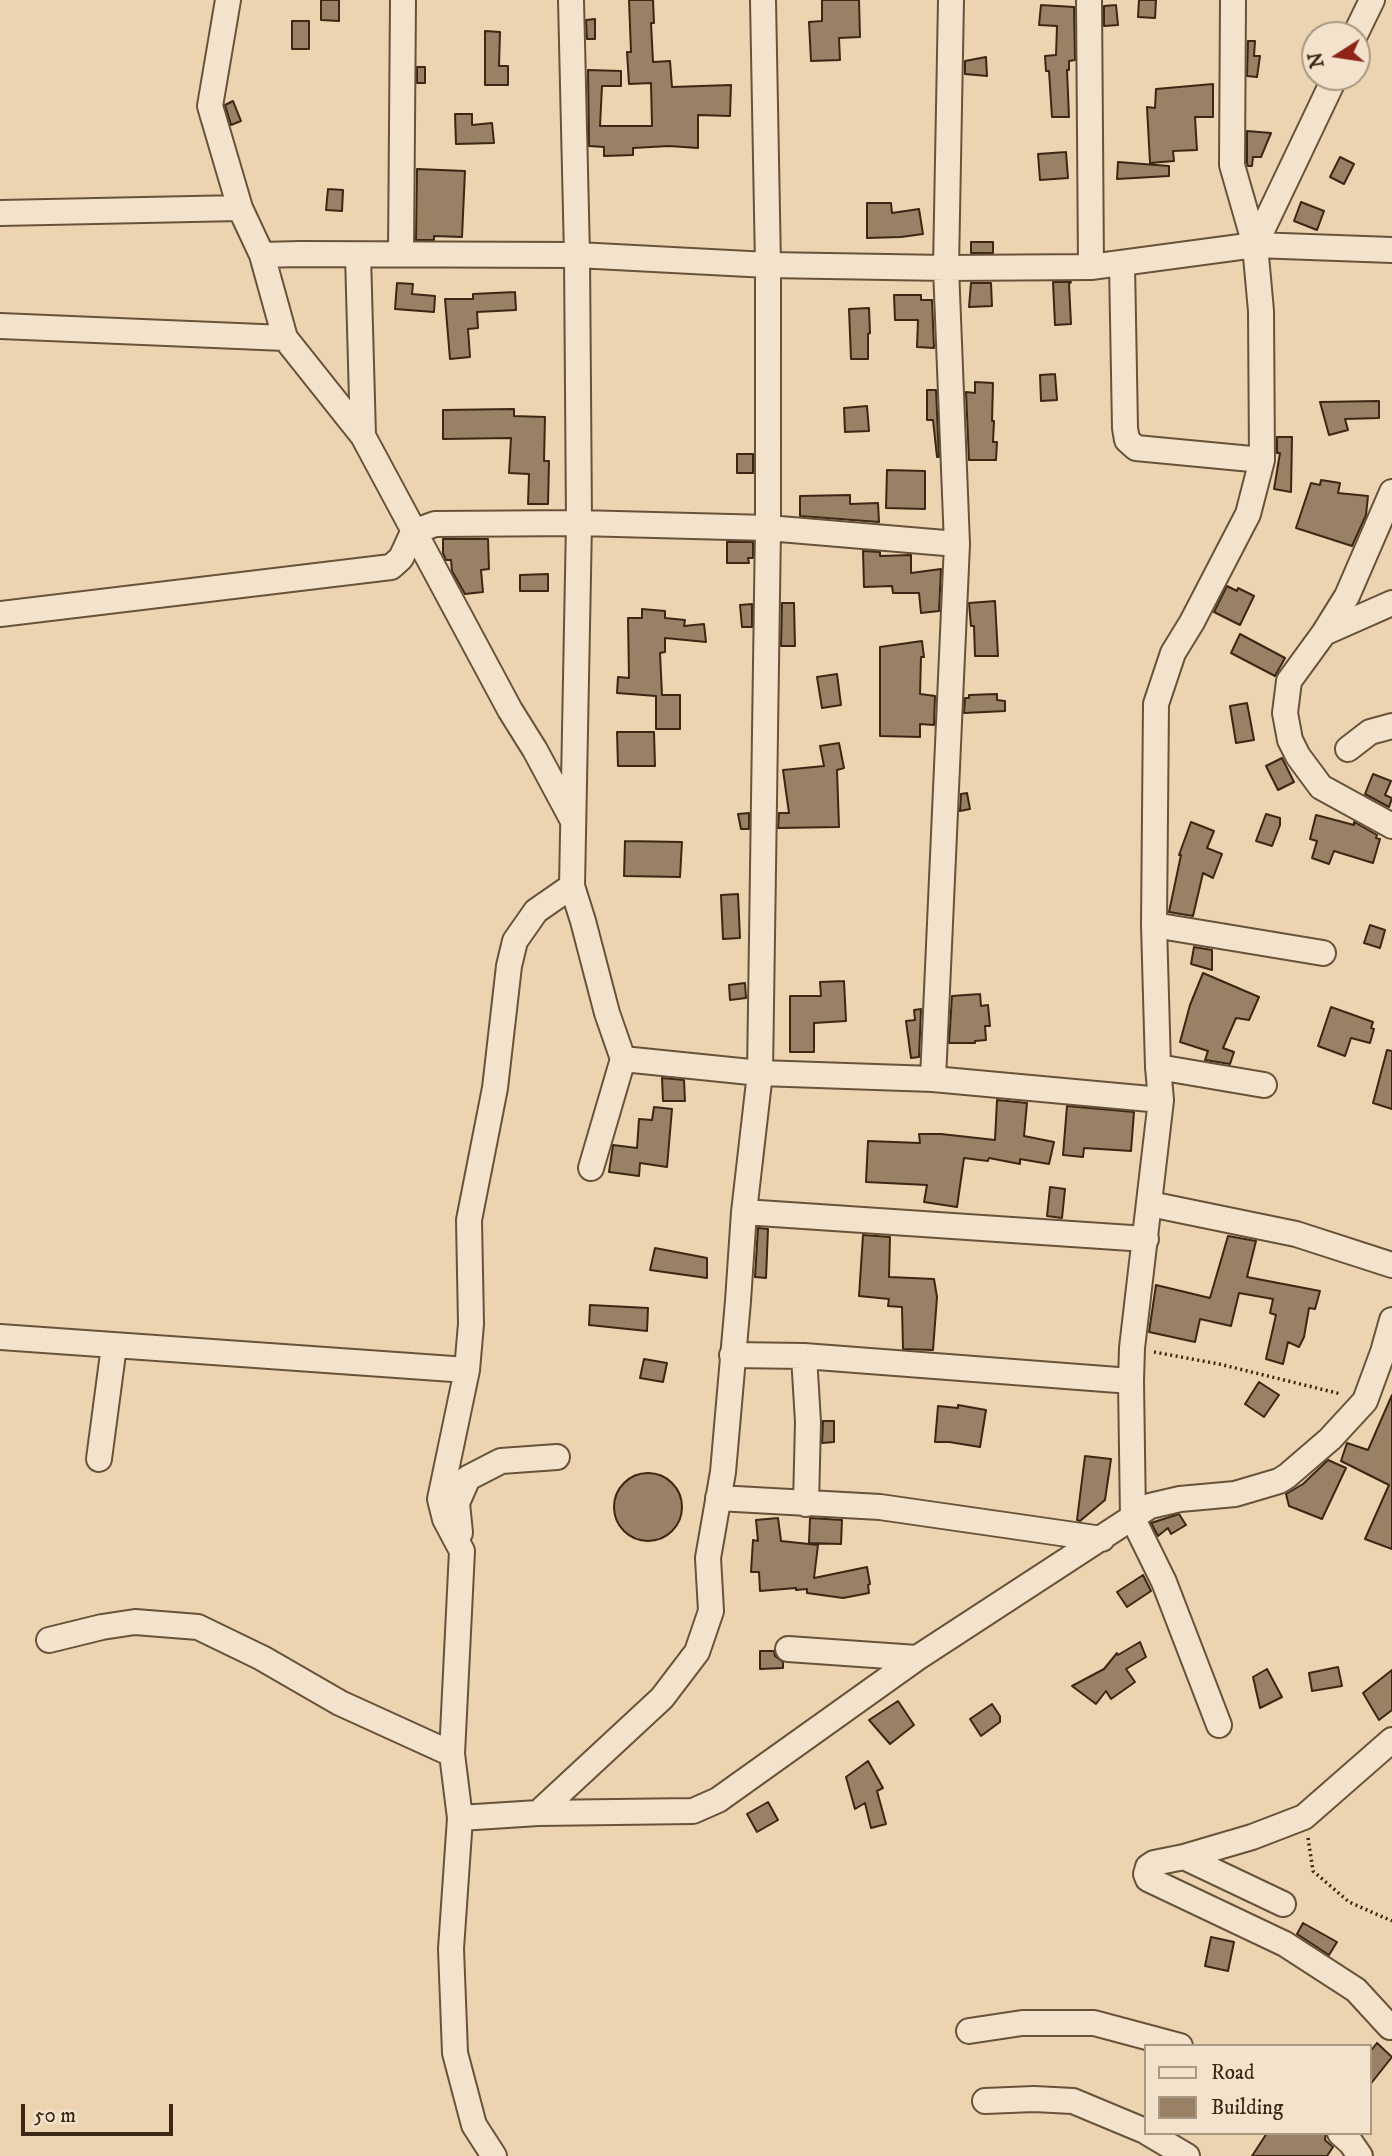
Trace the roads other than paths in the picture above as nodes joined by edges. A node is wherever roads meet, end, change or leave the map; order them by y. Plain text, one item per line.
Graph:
1 (228, 0) edge
2 (403, 0) edge
3 (570, 0) edge
4 (763, 0) edge
5 (951, 0) edge
6 (1089, 0) edge
7 (1233, 0) edge
8 (1372, 0) edge
9 (1362, 21) edge
10 (1328, 91) edge
11 (240, 208) junction
12 (0, 213) edge
13 (1255, 245) junction
14 (1392, 250) edge
15 (401, 254) junction
16 (262, 255) junction
17 (358, 255) junction
18 (577, 255) junction
19 (1122, 264) junction
20 (768, 265) junction
21 (1091, 267) junction
22 (946, 268) junction
23 (0, 326) edge
24 (285, 338) junction
25 (363, 436) junction
26 (1262, 460) junction
27 (1392, 492) edge
28 (579, 523) junction
29 (768, 528) junction
30 (413, 532) junction
31 (957, 544) junction
32 (1392, 603) edge
33 (0, 614) edge
34 (1324, 633) junction
35 (1392, 726) edge
36 (1348, 748) dead end
37 (573, 820) junction
38 (1392, 826) edge
39 (572, 886) junction
40 (1154, 925) junction
41 (1323, 953) dead end
42 (623, 1059) junction
43 (1158, 1067) junction
44 (760, 1073) junction
45 (933, 1079) junction
46 (1264, 1085) dead end
47 (1161, 1100) junction
48 (591, 1167) dead end
49 (1150, 1204) junction
50 (744, 1212) junction
51 (1146, 1239) junction
52 (1392, 1265) edge
53 (1392, 1320) edge
54 (0, 1337) edge
55 (114, 1346) junction
56 (732, 1355) junction
57 (804, 1356) junction
58 (467, 1370) junction
59 (1131, 1381) junction
60 (557, 1457) dead end
61 (99, 1459) dead end
62 (718, 1498) junction
63 (806, 1504) junction
64 (1133, 1519) junction
65 (1102, 1539) junction
66 (462, 1551) junction
67 (49, 1640) dead end
68 (788, 1649) dead end
69 (917, 1658) junction
70 (1219, 1726) dead end
71 (1392, 1740) edge
72 (452, 1754) junction
73 (538, 1813) junction
74 (460, 1818) junction
75 (1184, 1857) junction
76 (1283, 1904) dead end
77 (1390, 2026) dead end
78 (969, 2031) dead end
79 (1175, 2044) edge
80 (985, 2101) dead end
81 (1144, 2131) edge
82 (1152, 2135) edge
83 (1342, 2135) edge
84 (494, 2156) edge
85 (1187, 2156) edge
86 (1360, 2156) edge

1 - 11 street
2 - 15 street
3 - 18 street
4 - 20 street
5 - 22 street
6 - 21 street
7 - 13 street
8 - 9 street
10 - 13 street
11 - 12 street
11 - 16 street
13 - 14 street
13 - 19 street
13 - 26 street
15 - 17 street
15 - 18 street
16 - 17 street
16 - 24 street
17 - 25 street
18 - 20 street
18 - 28 street
19 - 21 street
19 - 26 street
20 - 22 street
20 - 29 street
21 - 22 street
22 - 31 street
23 - 24 street
24 - 25 street
25 - 30 street
26 - 40 street
27 - 34 street
28 - 29 street
28 - 30 street
28 - 37 street
29 - 31 street
29 - 44 street
30 - 33 street
30 - 37 street
31 - 45 street
32 - 34 street
34 - 38 street
35 - 36 street
37 - 39 street
39 - 42 street
39 - 58 street
40 - 41 street
40 - 43 street
42 - 44 street
42 - 48 street
43 - 46 street
43 - 47 street
44 - 45 street
44 - 50 street
45 - 47 street
47 - 49 street
49 - 51 street
49 - 52 street
50 - 51 street
50 - 56 street
51 - 59 street
53 - 64 street
54 - 55 street
55 - 58 street
55 - 61 street
56 - 57 street
56 - 62 street
57 - 59 street
57 - 63 street
58 - 66 street
59 - 64 street
60 - 66 street
62 - 63 street
62 - 73 street
63 - 65 street
64 - 65 street
64 - 70 street
65 - 69 street
66 - 72 street
67 - 72 street
68 - 69 street
69 - 73 street
71 - 75 street
72 - 74 street
73 - 74 street
74 - 84 street
75 - 76 street
75 - 77 street
78 - 79 street
80 - 81 street
82 - 85 street
83 - 86 street

